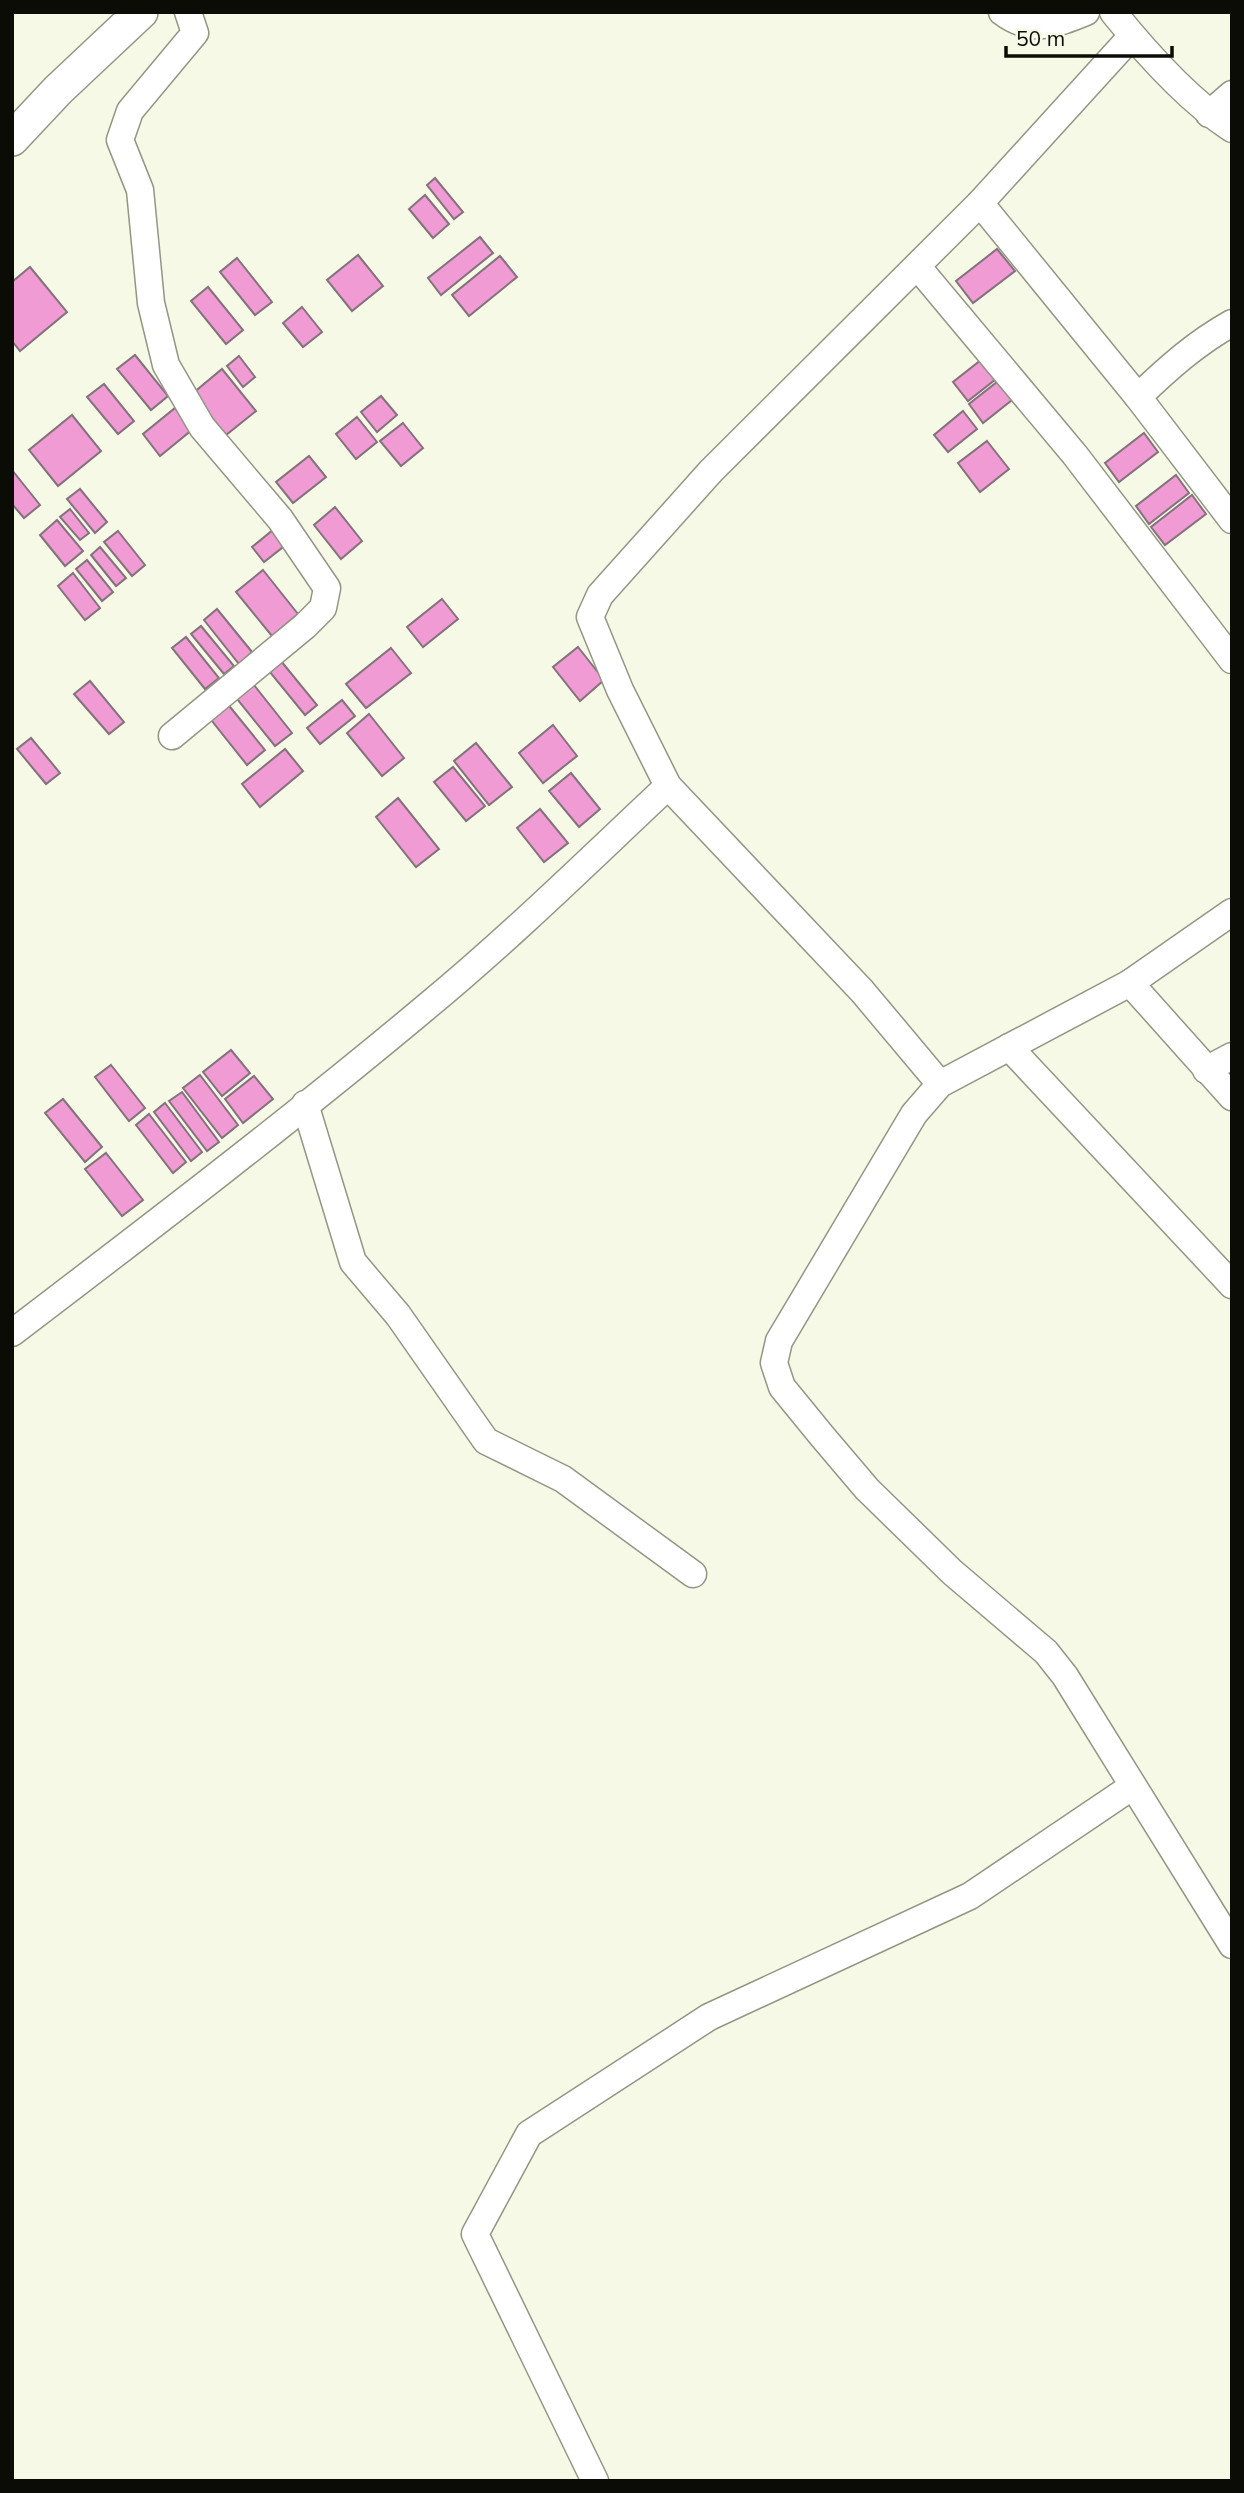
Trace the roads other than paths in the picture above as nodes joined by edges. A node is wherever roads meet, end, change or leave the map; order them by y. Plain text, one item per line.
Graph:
1 (141, 12) edge
2 (188, 12) edge
3 (1002, 12) edge
4 (1086, 12) edge
5 (1113, 12) edge
6 (1132, 36) junction
7 (1232, 94) edge
8 (1209, 114) junction
9 (1232, 129) edge
10 (12, 139) edge
11 (980, 203) junction
12 (917, 267) junction
13 (1232, 323) edge
14 (1138, 397) junction
15 (1232, 520) edge
16 (1232, 660) edge
17 (172, 736) dead end
18 (668, 786) junction
19 (1232, 912) edge
20 (1130, 983) junction
21 (1009, 1047) junction
22 (1232, 1056) edge
23 (1206, 1070) junction
24 (940, 1084) junction
25 (1232, 1097) edge
26 (305, 1104) junction
27 (1232, 1285) edge
28 (12, 1333) edge
29 (693, 1574) dead end
30 (1133, 1786) junction
31 (1232, 1945) edge
32 (595, 2481) edge

1 - 10 street
2 - 17 street
3 - 4 street
5 - 6 street
6 - 8 street
6 - 11 street
7 - 8 street
8 - 9 street
11 - 12 street
11 - 14 street
12 - 16 street
12 - 18 street
13 - 14 street
14 - 15 street
18 - 24 street
18 - 26 street
19 - 20 street
20 - 21 street
20 - 23 street
21 - 24 street
21 - 27 street
22 - 23 street
23 - 25 street
24 - 30 street
26 - 28 street
26 - 29 street
30 - 31 street
30 - 32 street

